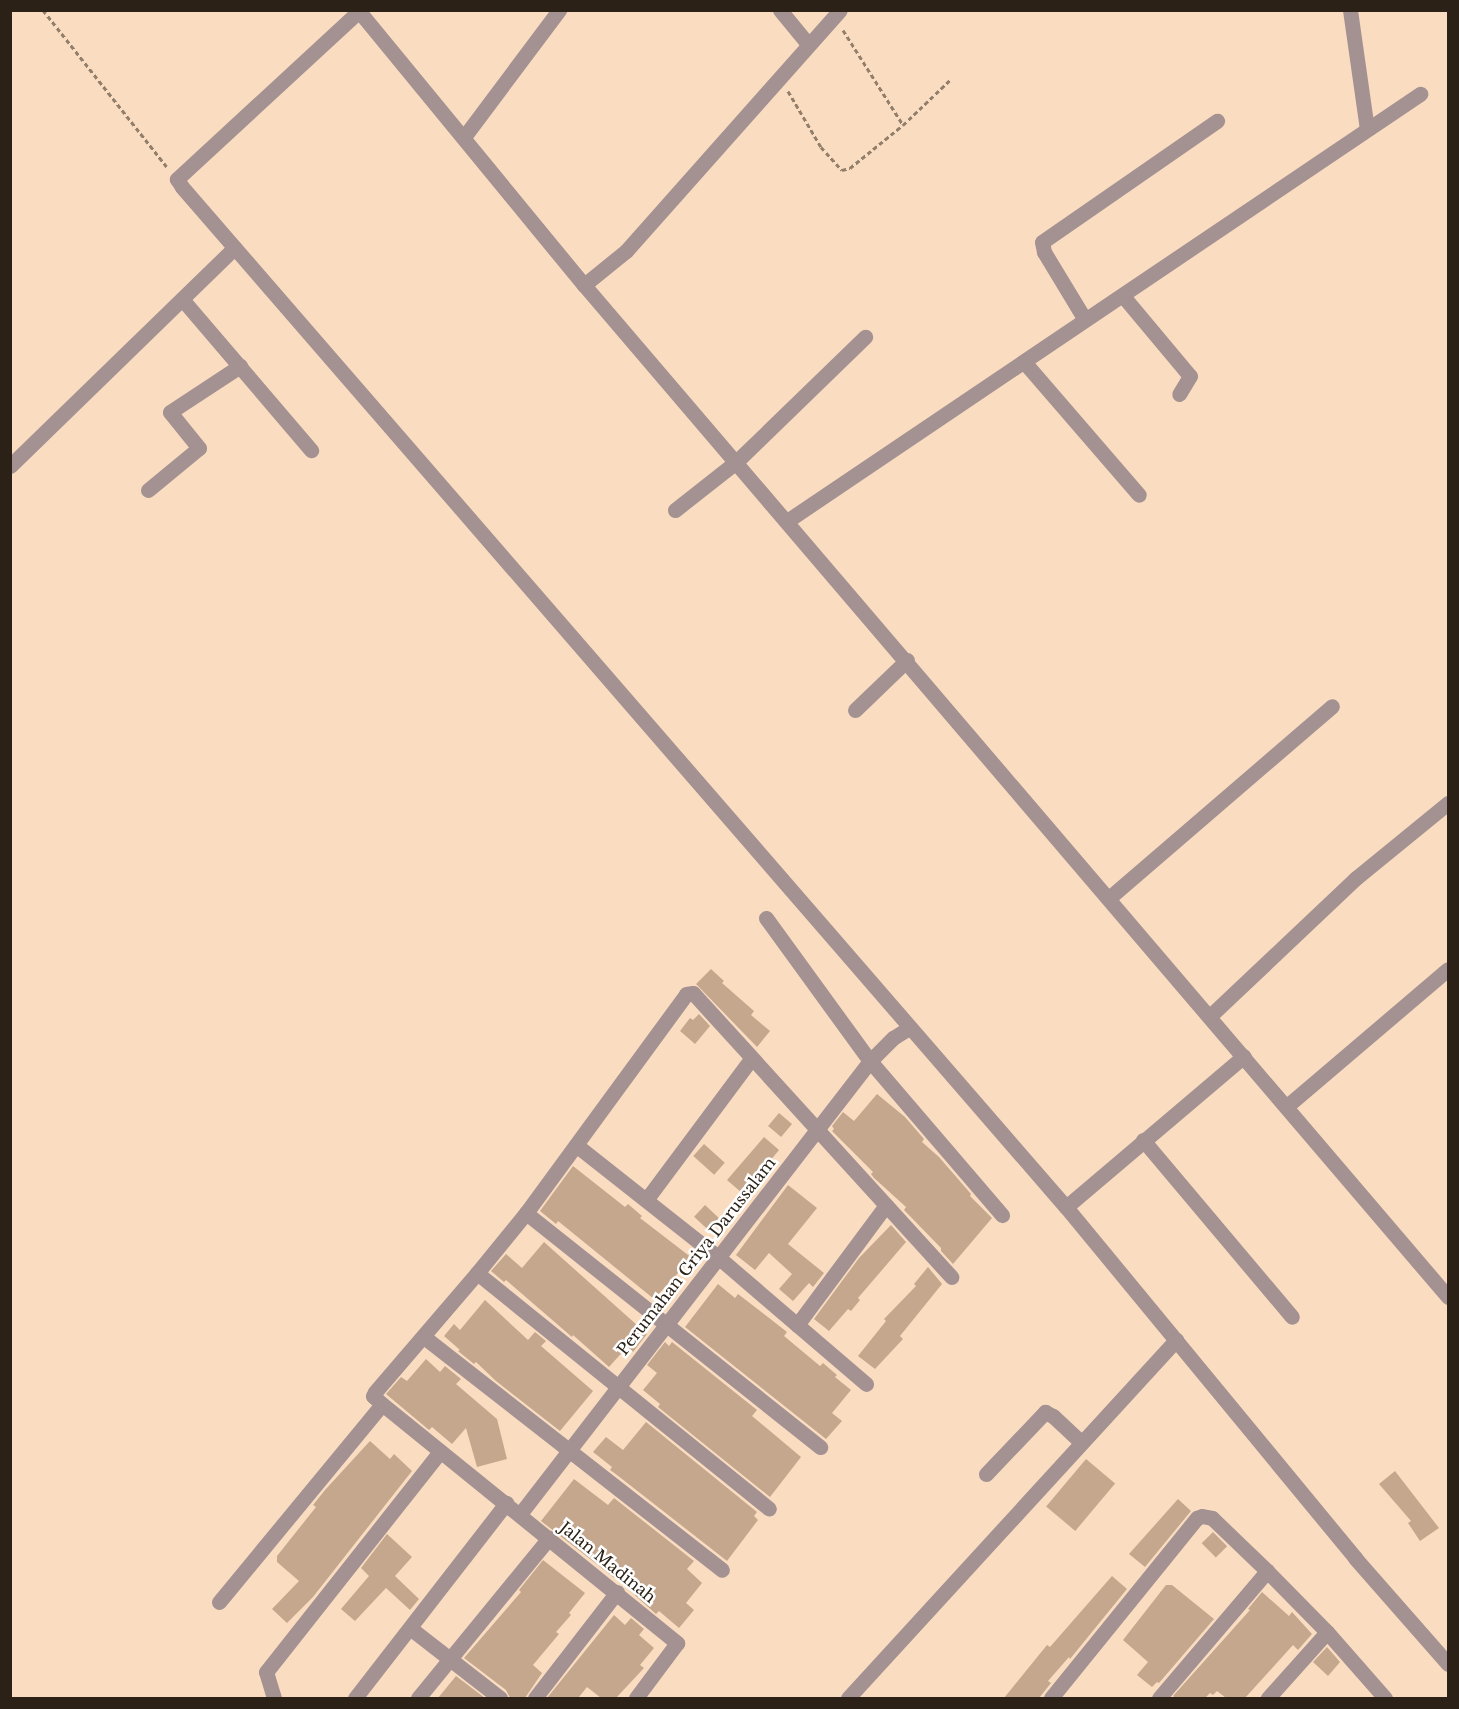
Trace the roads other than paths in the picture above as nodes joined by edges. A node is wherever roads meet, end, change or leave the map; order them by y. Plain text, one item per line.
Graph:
1 (559, 10) edge
2 (780, 10) edge
3 (1350, 10) edge
4 (357, 13) edge
5 (837, 13) edge
6 (808, 44) junction
7 (1420, 94) dead end
8 (1217, 122) dead end
9 (1366, 129) junction
10 (464, 137) junction
11 (227, 254) junction
12 (584, 285) junction
13 (1123, 296) junction
14 (183, 299) junction
15 (1084, 318) junction
16 (865, 337) dead end
17 (1025, 363) junction
18 (240, 366) junction
19 (1179, 394) dead end
20 (311, 450) dead end
21 (10, 466) edge
22 (730, 466) junction
23 (148, 490) dead end
24 (1139, 495) dead end
25 (675, 510) dead end
26 (786, 521) junction
27 (896, 671) junction
28 (1332, 706) dead end
29 (855, 710) dead end
30 (1449, 804) edge
31 (1109, 898) junction
32 (766, 918) dead end
33 (1449, 969) edge
34 (1210, 1016) junction
35 (909, 1028) junction
36 (875, 1056) junction
37 (752, 1058) junction
38 (1239, 1061) junction
39 (1287, 1106) junction
40 (817, 1129) junction
41 (1143, 1140) junction
42 (576, 1145) junction
43 (646, 1200) junction
44 (886, 1205) junction
45 (1066, 1208) junction
46 (526, 1213) junction
47 (1002, 1215) dead end
48 (718, 1257) junction
49 (477, 1273) junction
50 (951, 1277) dead end
51 (1449, 1297) edge
52 (1292, 1317) dead end
53 (665, 1325) junction
54 (797, 1325) junction
55 (424, 1337) junction
56 (1176, 1340) junction
57 (866, 1384) dead end
58 (618, 1388) junction
59 (382, 1404) junction
60 (1081, 1442) junction
61 (820, 1447) dead end
62 (570, 1450) junction
63 (440, 1452) junction
64 (986, 1474) dead end
65 (506, 1503) junction
66 (769, 1509) dead end
67 (520, 1514) junction
68 (549, 1538) junction
69 (722, 1570) dead end
70 (1267, 1571) junction
71 (616, 1592) junction
72 (219, 1602) dead end
73 (410, 1628) junction
74 (1327, 1632) junction
75 (448, 1660) junction
76 (1449, 1664) edge
77 (1379, 1696) edge
78 (274, 1698) edge
79 (354, 1698) edge
80 (418, 1698) edge
81 (500, 1698) edge
82 (535, 1698) edge
83 (636, 1698) edge
84 (848, 1698) edge
85 (1051, 1698) edge
86 (1160, 1698) edge
87 (1268, 1698) edge

1 - 10 street
2 - 6 street
3 - 9 street
4 - 10 street
4 - 11 street
5 - 6 street
6 - 12 street
7 - 9 street
8 - 15 street
9 - 13 street
10 - 12 street
11 - 14 street
11 - 35 street
12 - 22 street
13 - 15 street
13 - 19 street
14 - 18 street
14 - 21 street
15 - 17 street
16 - 22 street
17 - 24 street
17 - 26 street
18 - 20 street
18 - 23 street
22 - 25 street
22 - 26 street
26 - 27 street
27 - 29 street
27 - 31 street
28 - 31 street
30 - 34 street
31 - 34 street
32 - 36 street
33 - 39 street
34 - 38 street
35 - 36 street, Perumahan Griya Darussalam
35 - 45 street
36 - 40 street, Perumahan Griya Darussalam
36 - 47 street
37 - 40 street
37 - 42 street
37 - 43 street
38 - 39 street
38 - 41 street
39 - 51 street
40 - 44 street
40 - 48 street, Perumahan Griya Darussalam
41 - 45 street
41 - 52 street
42 - 43 street
42 - 46 street
43 - 48 street
44 - 50 street
44 - 54 street
45 - 56 street
46 - 49 street
46 - 53 street
48 - 53 street, Perumahan Griya Darussalam
48 - 54 street
49 - 55 street
49 - 58 street
53 - 58 street, Perumahan Griya Darussalam
53 - 61 street
54 - 57 street
55 - 59 street
55 - 62 street
56 - 60 street
56 - 76 street
58 - 62 street, Perumahan Griya Darussalam
58 - 66 street
59 - 63 street, Jalan Madinah
59 - 72 street
60 - 64 street
60 - 84 street
62 - 67 street, Perumahan Griya Darussalam
62 - 69 street
63 - 65 street, Jalan Madinah
63 - 78 street
65 - 67 street, Jalan Madinah
65 - 73 street
67 - 68 street, Jalan Madinah
68 - 71 street, Jalan Madinah
68 - 75 street
70 - 74 street
70 - 85 street
70 - 86 street
71 - 82 street
71 - 83 street, Jalan Madinah
73 - 75 street
73 - 79 street
74 - 77 street
74 - 87 street
75 - 80 street
75 - 81 street

